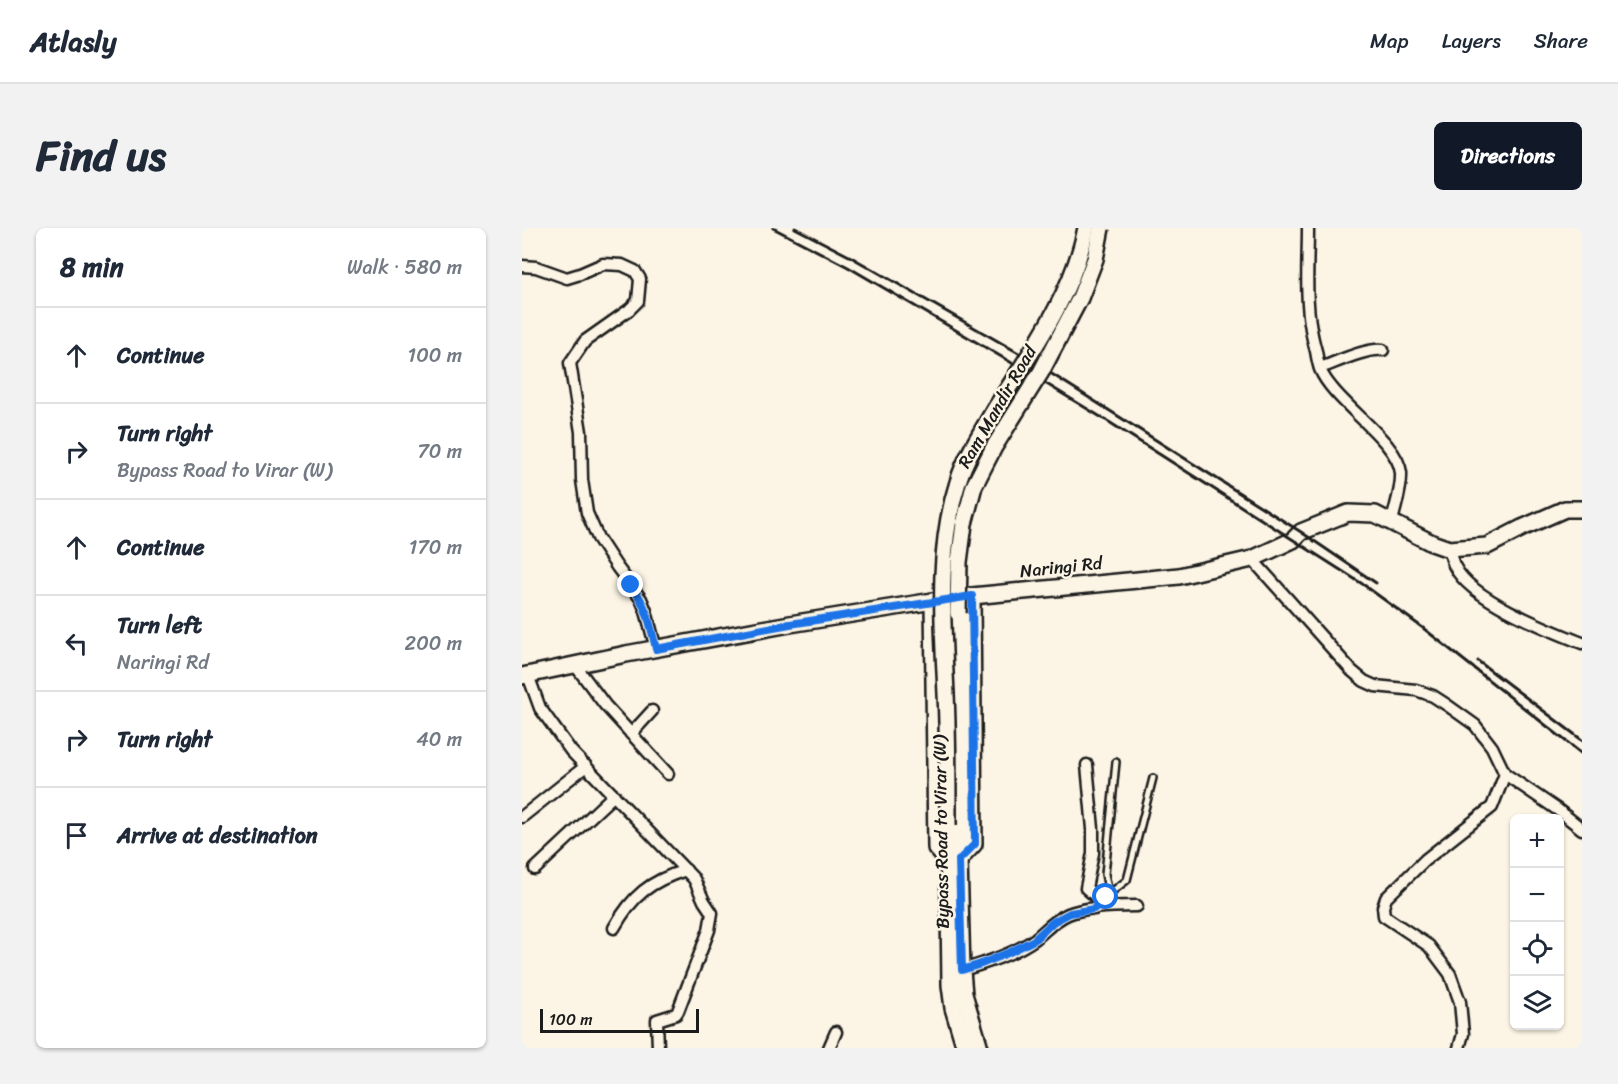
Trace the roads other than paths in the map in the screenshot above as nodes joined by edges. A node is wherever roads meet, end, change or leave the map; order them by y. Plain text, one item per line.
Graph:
1 (1086, 228) edge
2 (1101, 228) edge
3 (1308, 228) edge
4 (522, 266) edge
5 (1383, 350) dead end
6 (1320, 368) junction
7 (1582, 509) edge
8 (1392, 522) junction
9 (1449, 549) junction
10 (1252, 559) junction
11 (972, 596) junction
12 (933, 601) junction
13 (958, 613) joint
14 (1582, 643) edge
15 (656, 649) junction
16 (575, 665) junction
17 (525, 675) edge
18 (652, 711) dead end
19 (631, 734) junction
20 (1116, 762) dead end
21 (1087, 765) dead end
22 (586, 766) junction
23 (668, 774) dead end
24 (1505, 774) junction
25 (1153, 778) dead end
26 (614, 795) junction
27 (522, 817) edge
28 (954, 825) junction
29 (1582, 829) edge
30 (954, 860) junction
31 (535, 869) dead end
32 (686, 870) junction
33 (1102, 902) junction
34 (1137, 906) dead end
35 (614, 928) dead end
36 (962, 970) junction
37 (836, 1032) dead end
38 (658, 1048) edge
39 (829, 1048) edge
40 (965, 1048) edge
41 (980, 1048) edge
42 (1459, 1048) edge

1 - 28 main road, bridge
2 - 13 main road, Ram Mandir Road, bridge
3 - 6 street
4 - 15 street
5 - 6 street
6 - 8 street
7 - 9 main road, Naringi Rd
8 - 9 main road, Naringi Rd
8 - 10 main road, Naringi Rd
9 - 14 street
10 - 11 main road, Naringi Rd
10 - 24 street
11 - 12 main road, Naringi Rd
11 - 30 main road
12 - 15 main road, Naringi Rd
12 - 30 main road
13 - 28 main road, Bypass Road to Virar (W)
15 - 16 main road, Naringi Rd
16 - 17 main road, Naringi Rd
16 - 19 street
17 - 22 street
18 - 19 street
19 - 23 street
20 - 33 lane
21 - 33 street
22 - 26 street
22 - 27 street
24 - 29 street
24 - 42 street
25 - 33 lane
26 - 31 street
26 - 32 street
28 - 30 main road
30 - 36 main road, Bypass Road to Virar (W)
30 - 40 main road
32 - 35 street
32 - 38 street
33 - 34 street
33 - 36 street
36 - 41 main road, Bypass Road to Virar (W)
37 - 39 street

